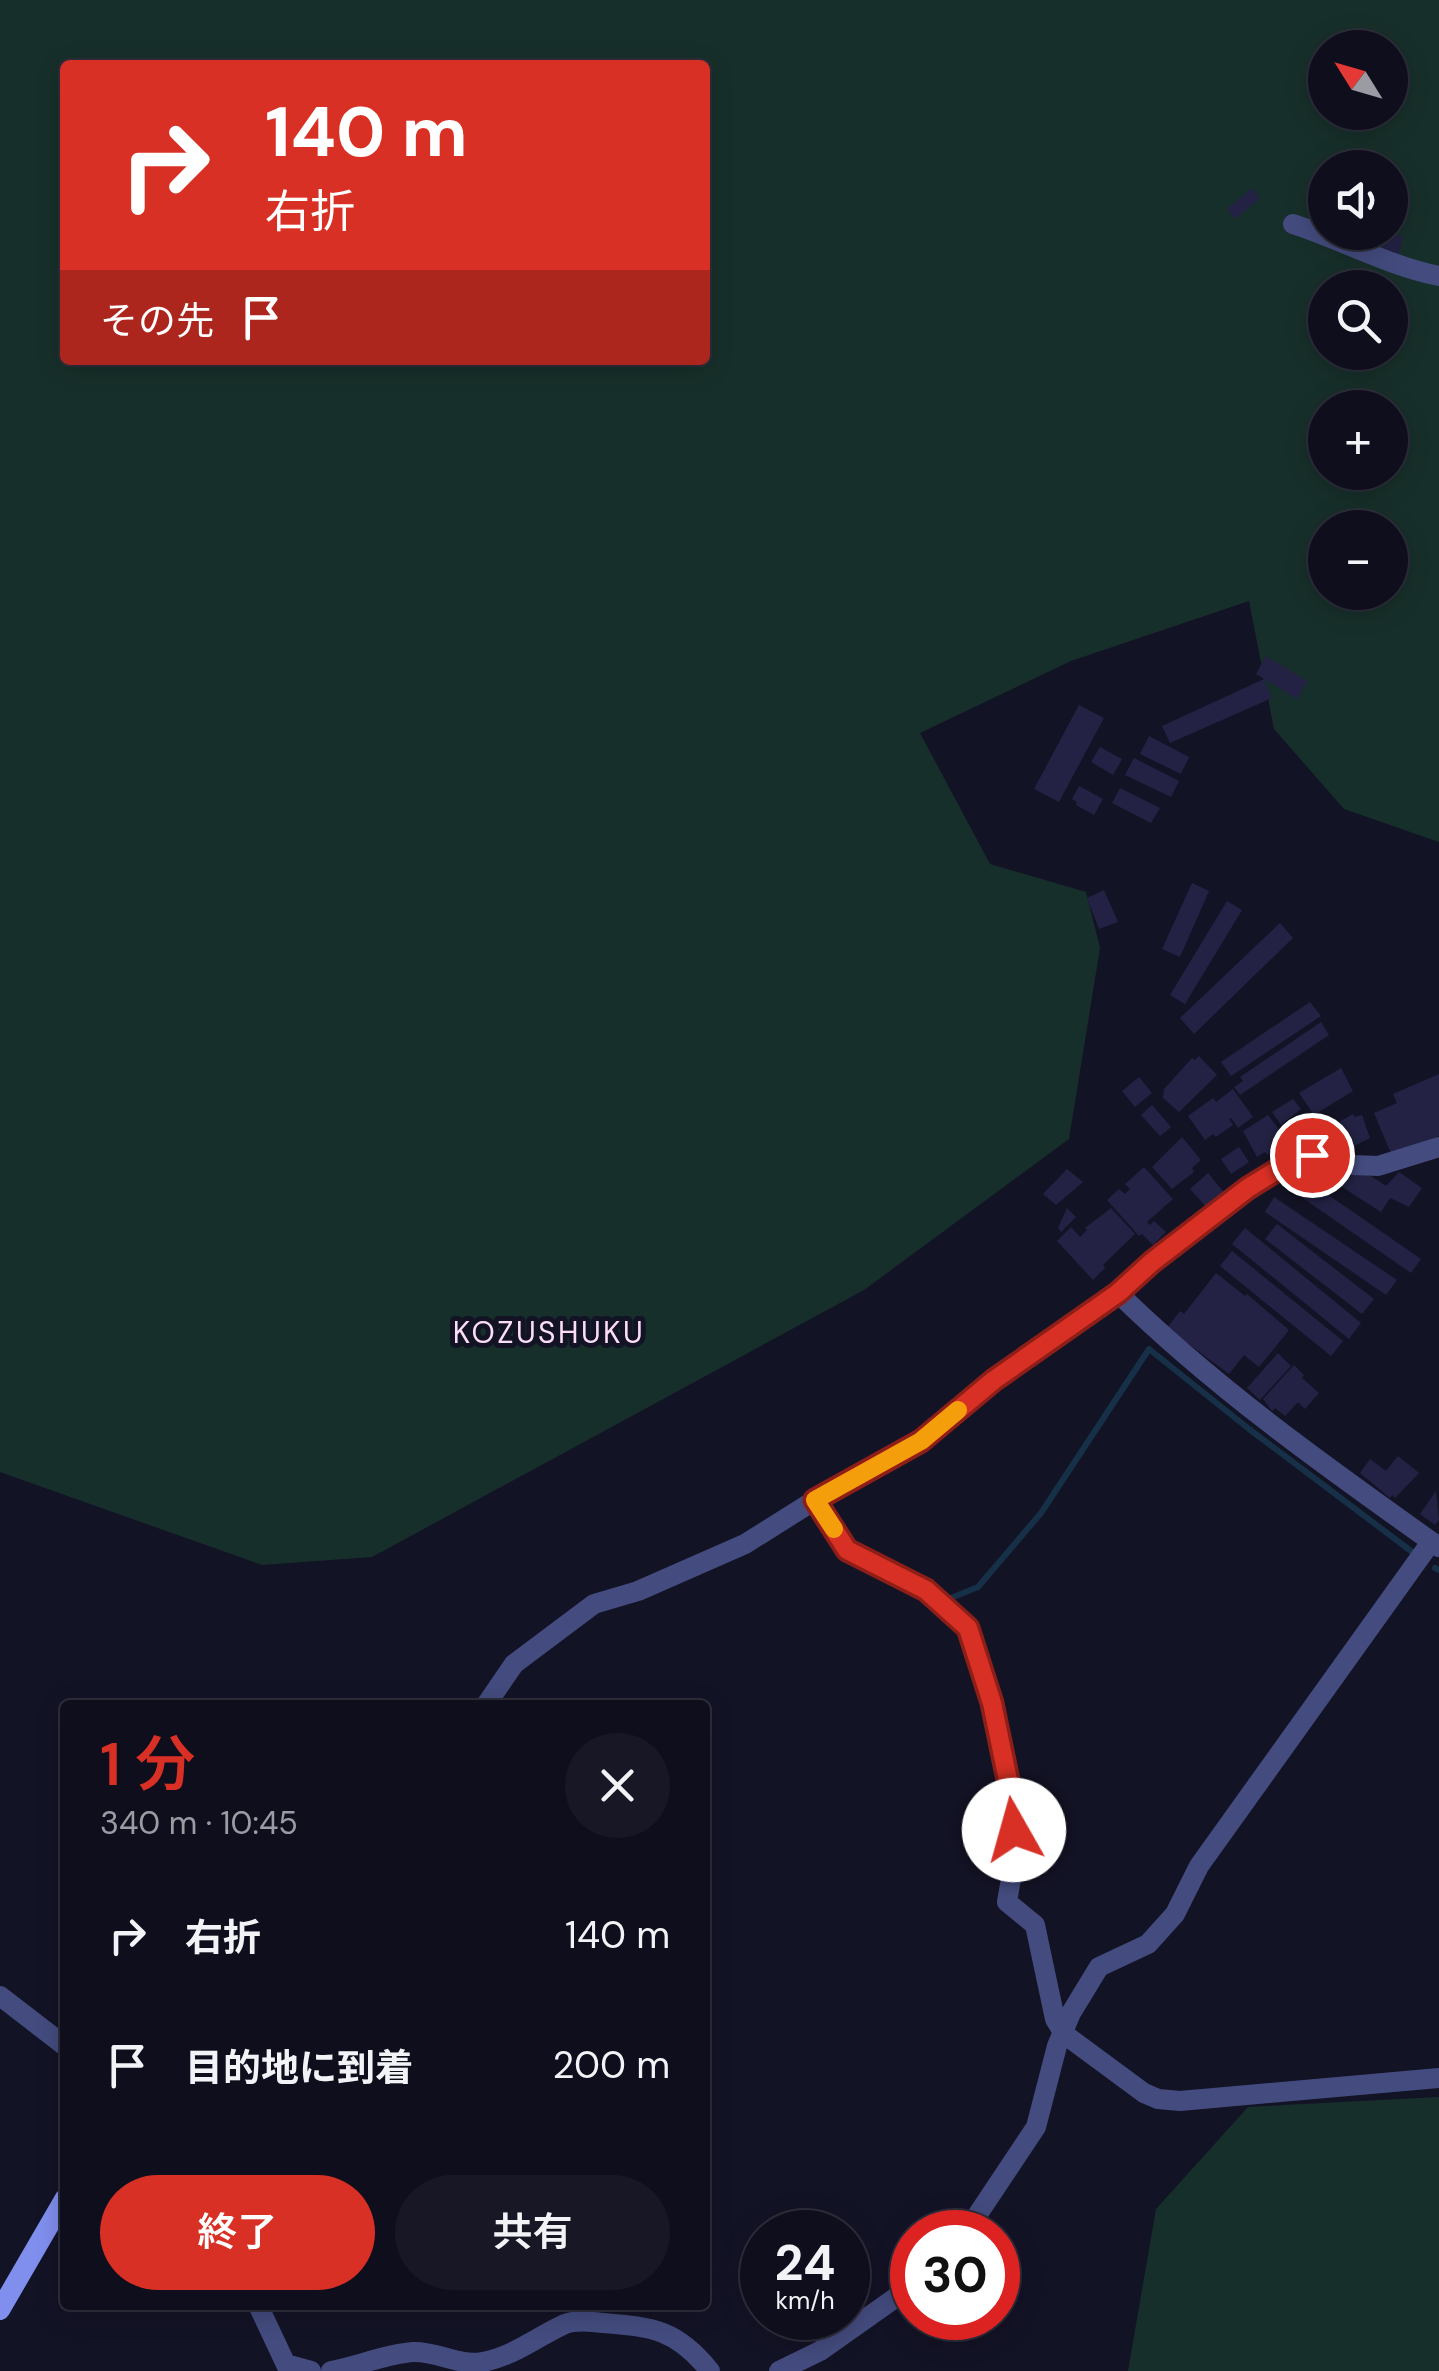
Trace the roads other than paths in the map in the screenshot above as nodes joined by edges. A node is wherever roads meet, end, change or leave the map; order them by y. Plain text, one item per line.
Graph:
1 (1293, 224) dead end
2 (1439, 276) edge
3 (1439, 1147) edge
4 (1118, 1293) junction
5 (815, 1500) junction
6 (1435, 1544) edge
7 (489, 1700) edge
8 (0, 1996) edge
9 (1064, 2034) junction
10 (60, 2042) edge
11 (1439, 2078) edge
12 (60, 2207) edge
13 (981, 2210) edge
14 (890, 2302) edge
15 (0, 2310) edge
16 (260, 2310) edge
17 (289, 2368) edge
18 (311, 2371) edge
19 (331, 2371) edge
20 (710, 2371) edge
21 (780, 2371) edge

1 - 2 street
3 - 4 street
4 - 5 street
4 - 6 street
5 - 7 street
5 - 9 street
6 - 9 street
8 - 10 street
9 - 11 street
9 - 13 street
12 - 15 street
14 - 21 street
16 - 17 street
17 - 18 street
19 - 20 street

